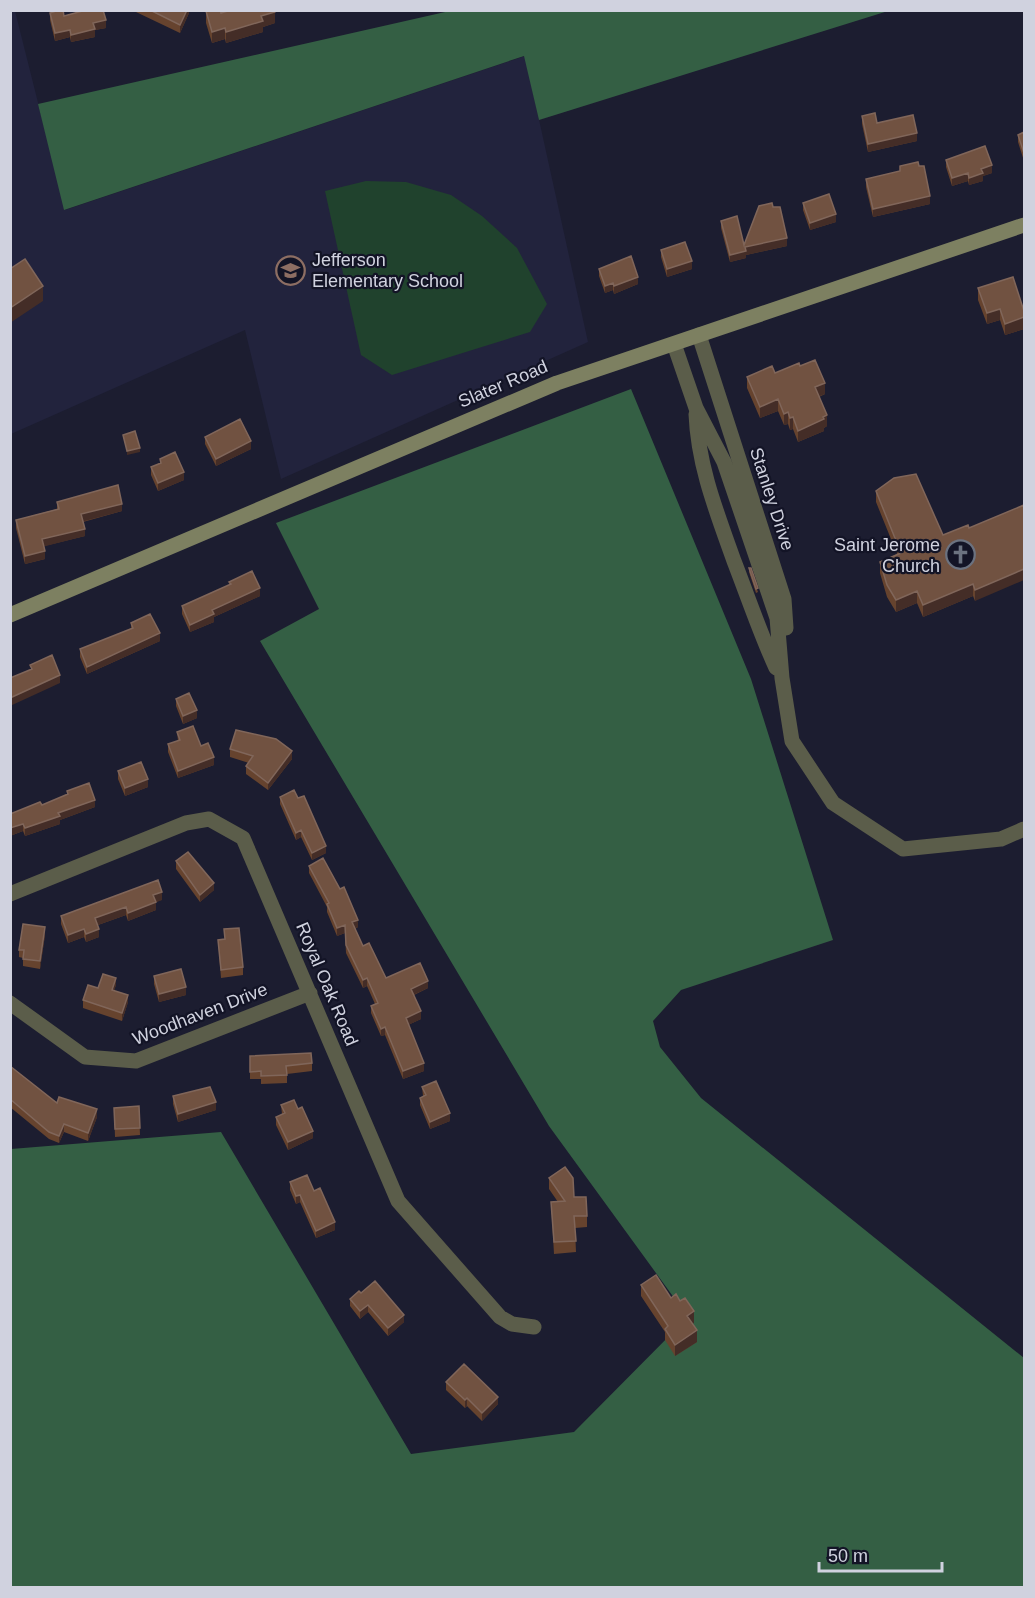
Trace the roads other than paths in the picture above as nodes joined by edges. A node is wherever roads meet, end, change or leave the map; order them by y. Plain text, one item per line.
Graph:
1 (1024, 225) edge
2 (699, 335) junction
3 (674, 344) junction
4 (696, 408) junction
5 (10, 615) edge
6 (782, 678) junction
7 (1024, 829) edge
8 (10, 894) edge
9 (310, 993) junction
10 (10, 1004) edge
11 (534, 1327) dead end

1 - 2 main road, Slater Road
2 - 3 main road, Slater Road
2 - 6 street, Stanley Drive
3 - 4 street, Stanley Drive
3 - 5 main road, Slater Road
4 - 6 street, Stanley Drive
4 - 6 street, Stanley Drive
6 - 7 street, Stanley Drive
8 - 9 street, Royal Oak Road
9 - 10 street, Woodhaven Drive
9 - 11 street, Royal Oak Road

